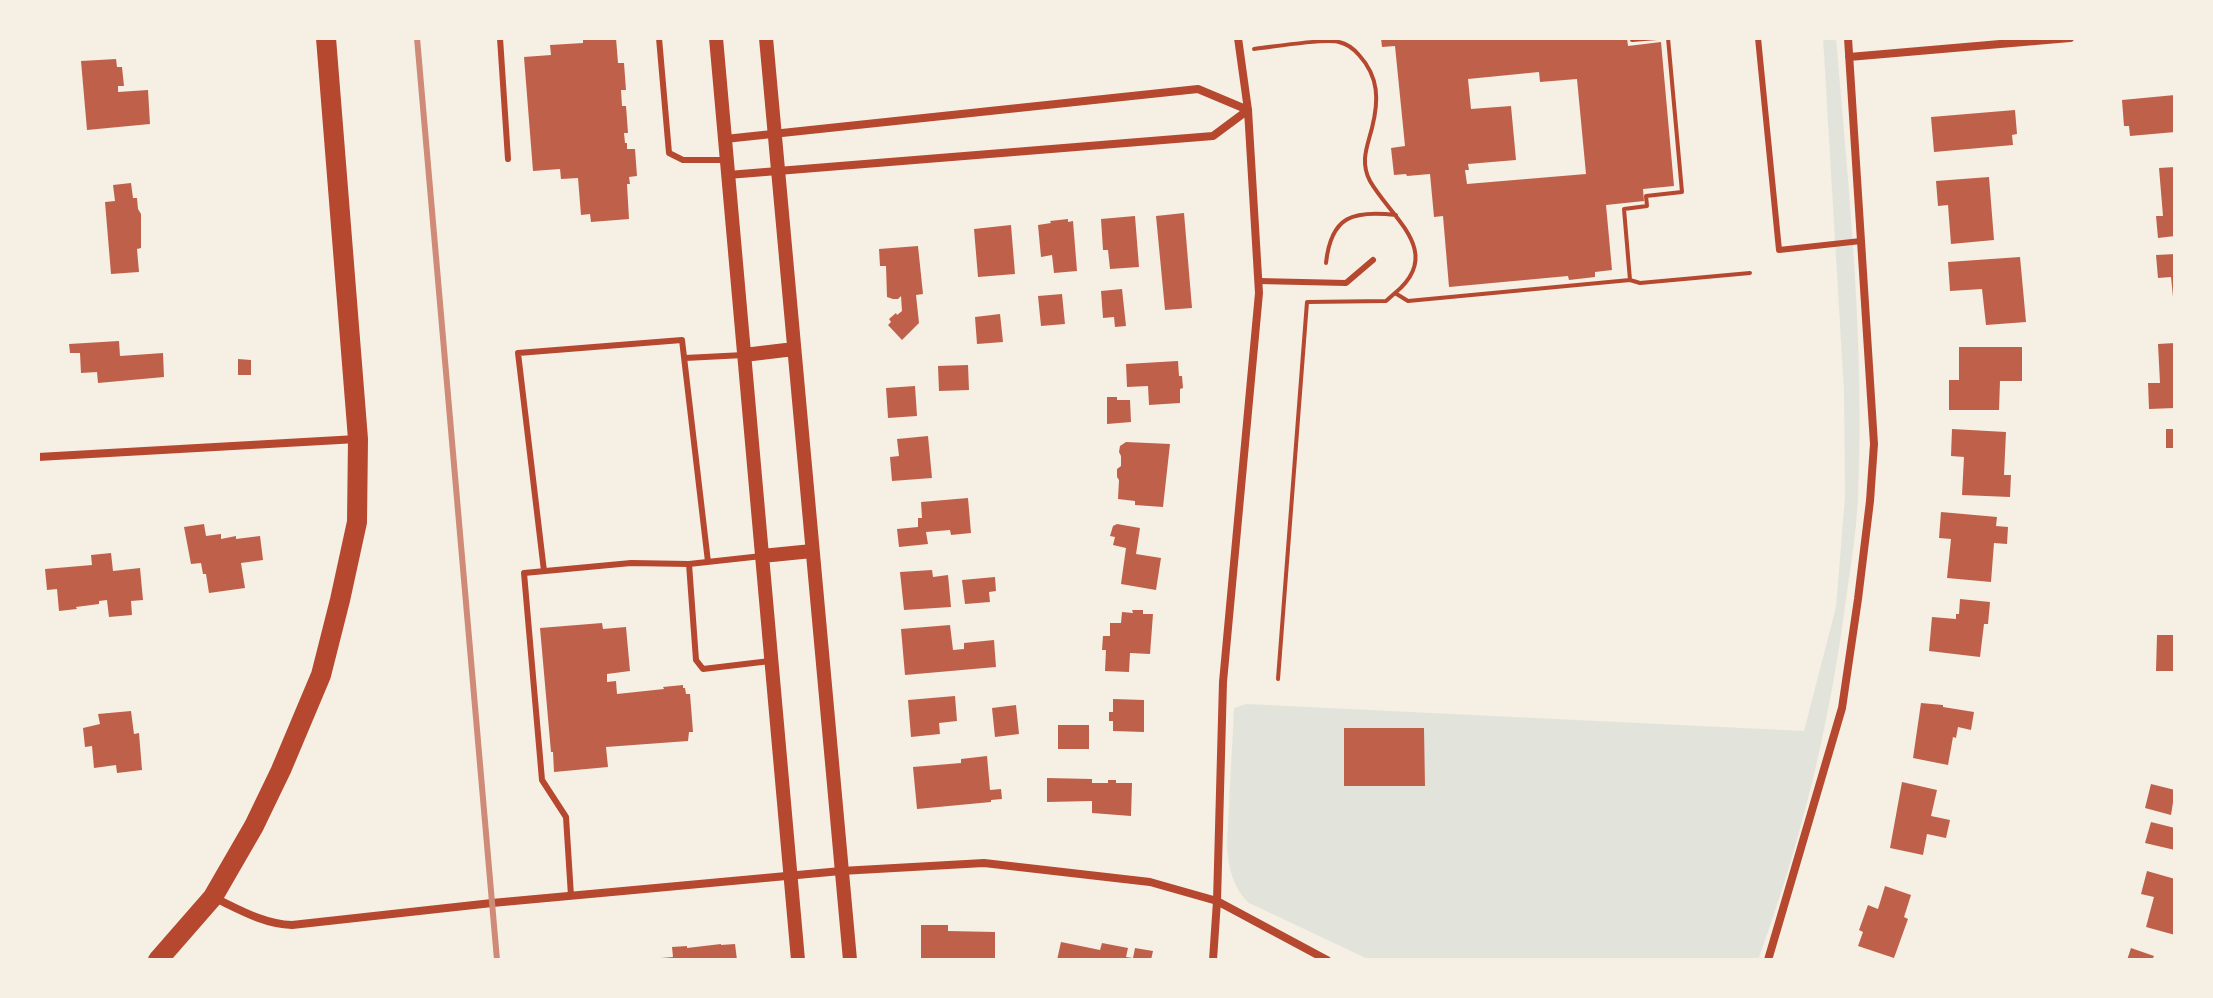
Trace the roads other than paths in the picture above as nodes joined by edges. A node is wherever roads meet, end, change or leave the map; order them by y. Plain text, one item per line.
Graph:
1 (326, 38) edge
2 (500, 38) edge
3 (659, 38) edge
4 (716, 38) edge
5 (766, 38) edge
6 (1238, 38) edge
7 (1758, 38) edge
8 (1848, 38) edge
9 (2070, 38) edge
10 (1849, 57) junction
11 (1248, 110) junction
12 (774, 135) junction
13 (725, 139) junction
14 (508, 159) dead end
15 (728, 168) junction
16 (777, 172) junction
17 (1861, 241) junction
18 (1373, 260) dead end
19 (1258, 281) junction
20 (794, 349) junction
21 (744, 355) junction
22 (685, 358) junction
23 (358, 439) junction
24 (38, 457) edge
25 (812, 551) junction
26 (762, 556) junction
27 (708, 562) junction
28 (689, 564) junction
29 (544, 571) junction
30 (771, 661) junction
31 (841, 871) junction
32 (790, 876) junction
33 (571, 896) junction
34 (213, 897) junction
35 (1217, 901) junction
36 (158, 960) edge
37 (798, 960) edge
38 (850, 960) edge
39 (1213, 960) edge
40 (1327, 960) edge
41 (1768, 960) edge

1 - 23 main road
2 - 14 lane
3 - 15 lane
4 - 13 street
5 - 12 street
6 - 11 street
7 - 17 lane
8 - 10 street
9 - 10 street
10 - 17 street
11 - 12 street
11 - 16 street
11 - 19 street
12 - 13 street
12 - 16 street
13 - 15 street
15 - 16 street
15 - 21 street
16 - 20 street
17 - 41 street
18 - 19 lane
19 - 35 street
20 - 21 street
20 - 25 street
21 - 22 lane
21 - 26 street
22 - 27 lane
22 - 29 lane
23 - 24 street
23 - 34 main road
25 - 26 street
25 - 31 street
26 - 27 lane
26 - 30 street
27 - 28 lane
28 - 29 lane
28 - 30 lane
29 - 33 lane
30 - 32 street
31 - 32 street
31 - 35 street
31 - 38 street
32 - 33 street
32 - 37 street
33 - 34 street
34 - 36 main road
35 - 39 street
35 - 40 street

